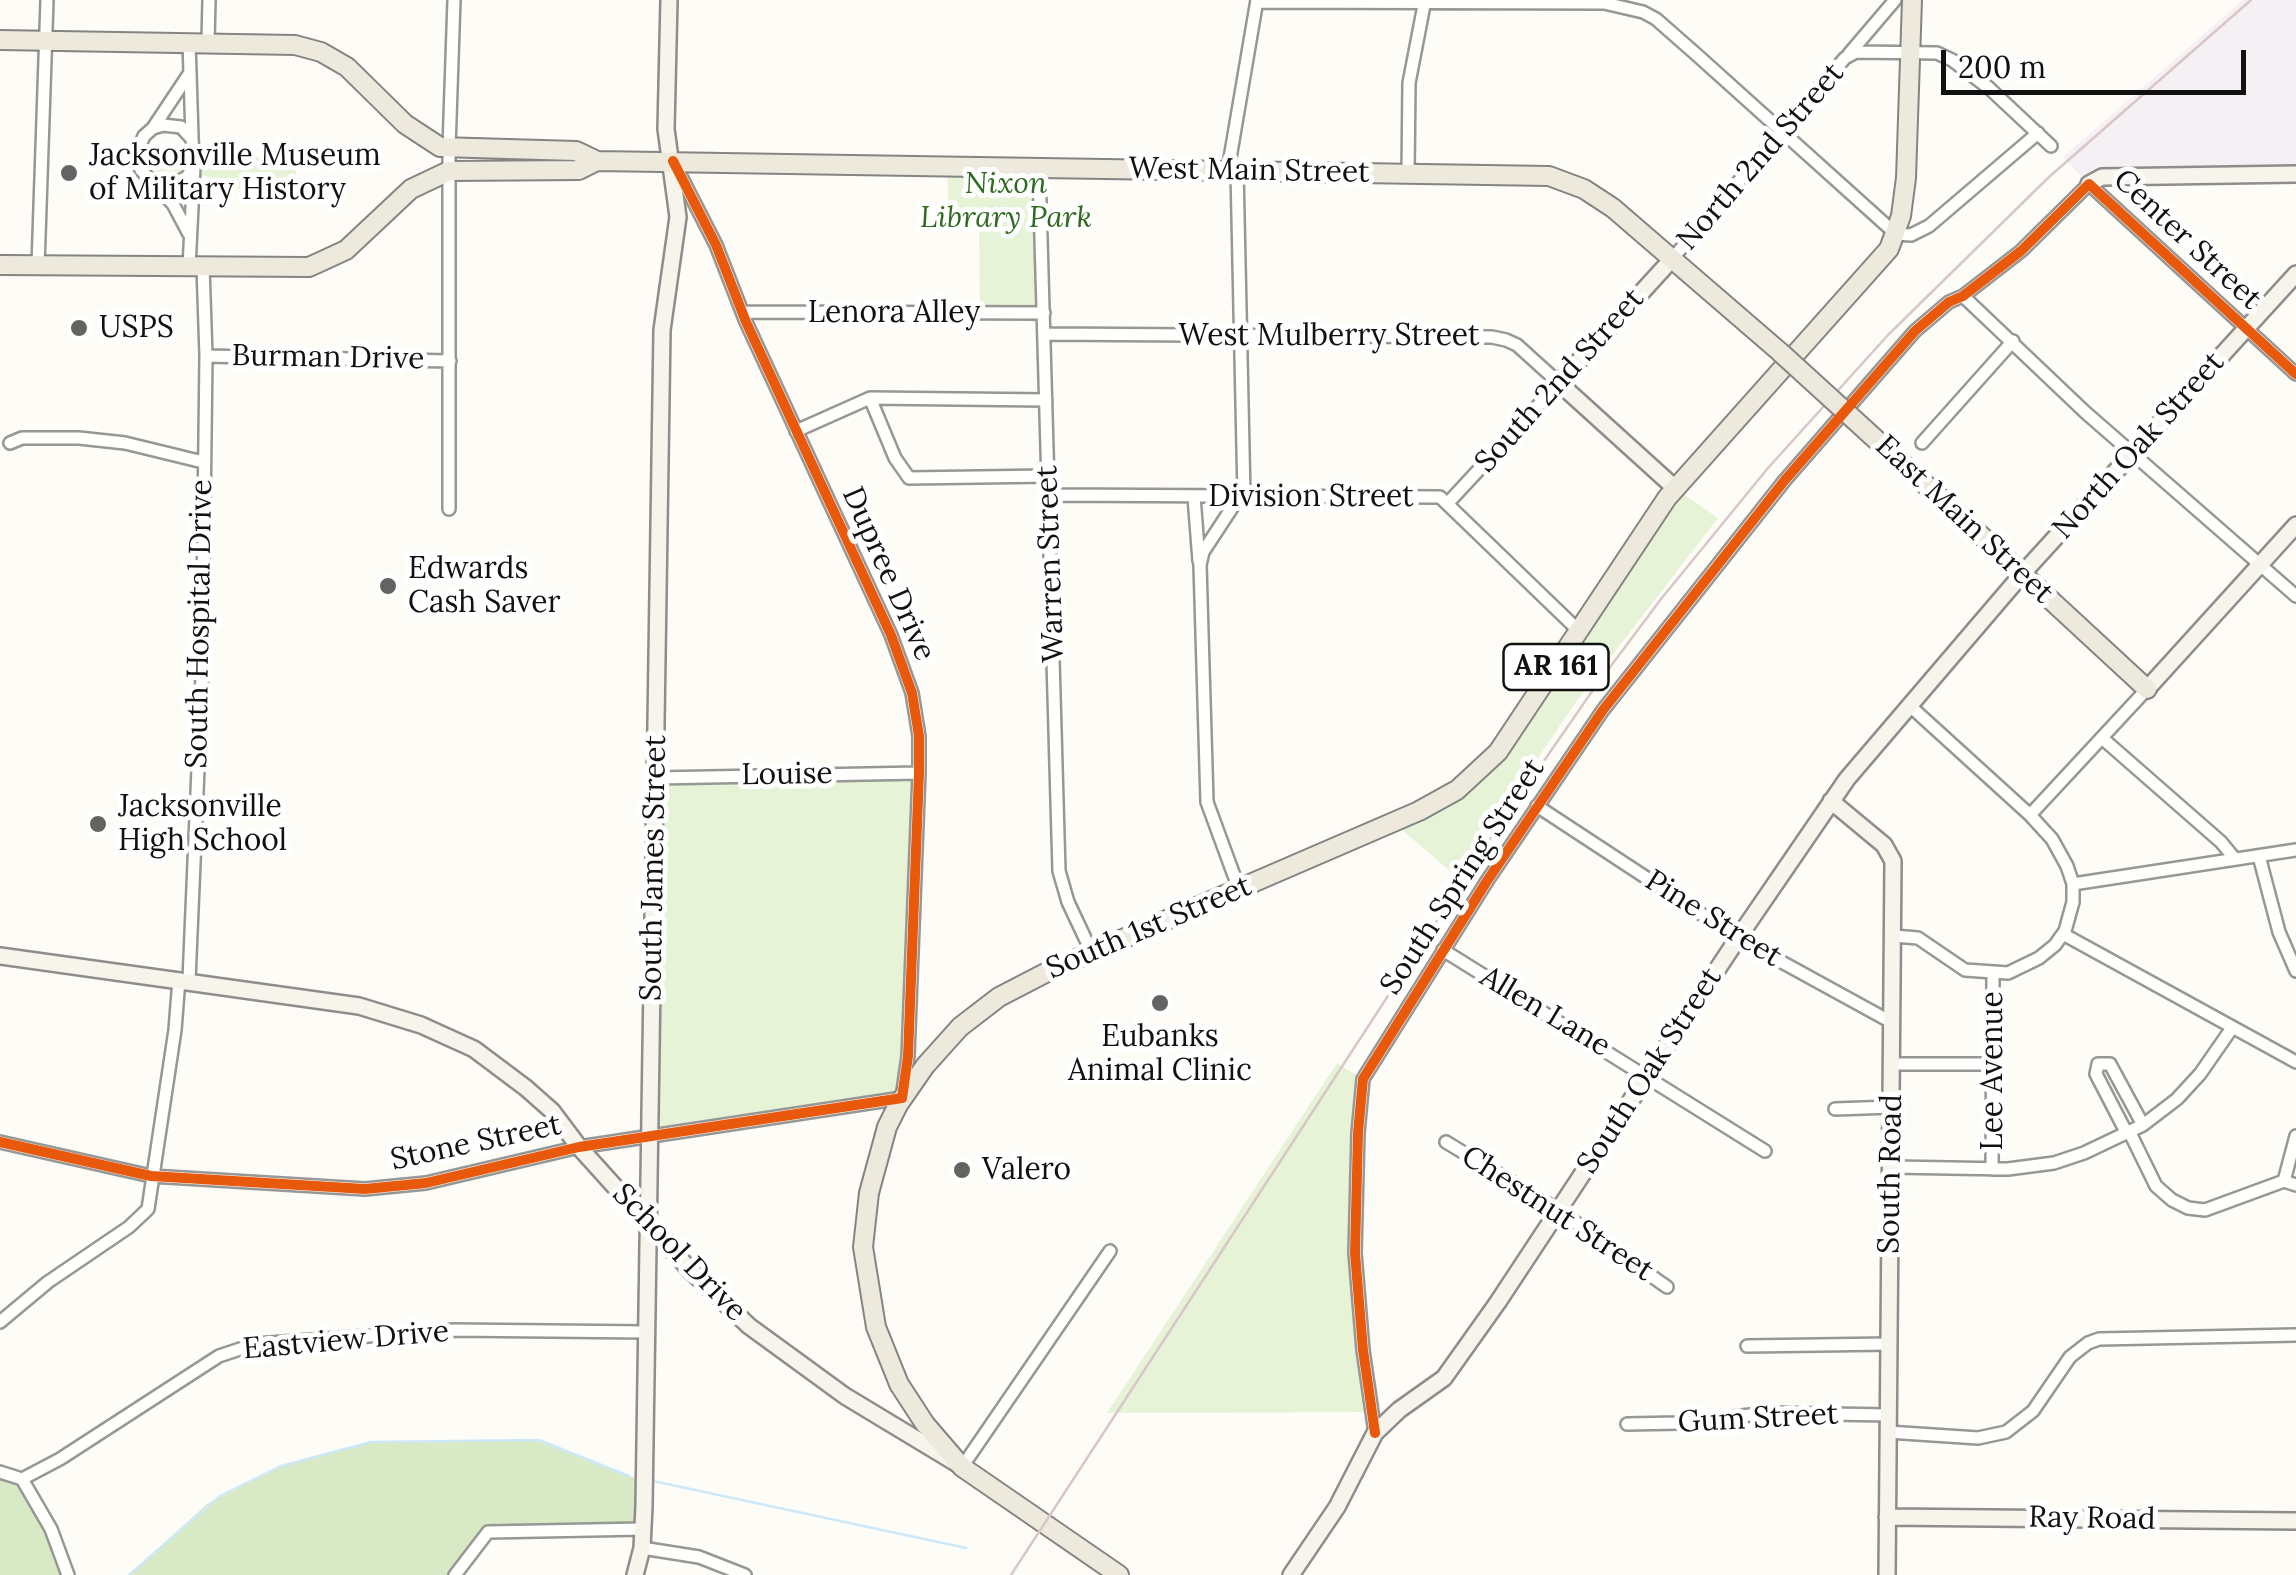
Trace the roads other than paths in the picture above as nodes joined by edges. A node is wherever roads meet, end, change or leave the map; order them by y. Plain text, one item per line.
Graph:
1 (47, 0) edge
2 (210, 0) edge
3 (454, 0) edge
4 (669, 0) edge
5 (1895, 0) edge
6 (1912, 0) edge
7 (1257, 1) edge
8 (1424, 2) edge
9 (1604, 2) edge
10 (0, 40) edge
11 (46, 40) junction
12 (208, 41) junction
13 (189, 42) junction
14 (1910, 51) junction
15 (1845, 58) junction
16 (189, 74) junction
17 (152, 128) junction
18 (1781, 131) junction
19 (2038, 133) junction
20 (192, 139) junction
21 (2051, 146) dead end
22 (449, 148) junction
23 (597, 161) junction
24 (673, 161) junction
25 (194, 166) junction
26 (1039, 168) junction
27 (1233, 170) junction
28 (449, 171) junction
29 (1408, 173) junction
30 (2296, 174) edge
31 (155, 182) junction
32 (2089, 184) junction
33 (189, 234) junction
34 (1896, 234) junction
35 (1672, 259) junction
36 (0, 265) edge
37 (38, 266) junction
38 (196, 267) junction
39 (2296, 274) edge
40 (1963, 296) junction
41 (743, 312) junction
42 (1044, 313) junction
43 (2246, 328) junction
44 (1045, 334) junction
45 (1240, 335) junction
46 (2013, 341) junction
47 (1780, 352) joint
48 (206, 356) junction
49 (450, 360) junction
50 (2296, 374) edge
51 (1559, 383) junction
52 (870, 398) junction
53 (1046, 400) junction
54 (796, 431) junction
55 (10, 443) dead end
56 (1922, 443) dead end
57 (2133, 456) junction
58 (203, 462) junction
59 (1049, 476) junction
60 (1676, 488) junction
61 (1049, 496) junction
62 (1242, 496) junction
63 (1194, 497) junction
64 (1448, 503) junction
65 (450, 509) dead end
66 (2296, 525) edge
67 (2260, 564) junction
68 (1200, 565) junction
69 (2022, 573) junction
70 (2296, 596) edge
71 (1580, 631) junction
72 (2147, 689) junction
73 (1909, 704) junction
74 (2102, 738) junction
75 (919, 773) junction
76 (656, 778) junction
77 (1831, 801) junction
78 (1537, 806) junction
79 (2030, 815) junction
80 (2296, 850) edge
81 (2259, 856) junction
82 (2235, 860) junction
83 (2073, 884) junction
84 (1239, 889) junction
85 (2064, 934) junction
86 (1894, 936) junction
87 (1738, 938) junction
88 (1444, 950) junction
89 (1092, 952) junction
90 (0, 956) edge
91 (2296, 971) edge
92 (1993, 973) junction
93 (184, 980) junction
94 (1893, 1023) junction
95 (2232, 1028) junction
96 (2296, 1062) edge
97 (1893, 1064) junction
98 (1992, 1064) junction
99 (1647, 1075) junction
100 (902, 1098) junction
101 (1892, 1107) junction
102 (1835, 1109) dead end
103 (2143, 1126) junction
104 (2129, 1133) junction
105 (648, 1136) junction
106 (2296, 1136) edge
107 (0, 1142) edge
108 (1446, 1142) dead end
109 (579, 1147) junction
110 (1765, 1151) dead end
111 (1892, 1168) junction
112 (1992, 1169) junction
113 (151, 1176) junction
114 (2290, 1183) edge
115 (1558, 1210) junction
116 (649, 1224) junction
117 (1110, 1250) dead end
118 (1667, 1287) dead end
119 (0, 1322) edge
120 (647, 1332) junction
121 (2296, 1336) edge
122 (1890, 1344) junction
123 (1747, 1346) dead end
124 (1889, 1414) junction
125 (1626, 1424) dead end
126 (1375, 1432) junction
127 (1888, 1432) junction
128 (962, 1467) junction
129 (0, 1472) edge
130 (22, 1479) junction
131 (1888, 1517) junction
132 (2296, 1521) edge
133 (643, 1529) junction
134 (642, 1548) junction
135 (68, 1575) edge
136 (456, 1575) edge
137 (635, 1575) edge
138 (745, 1575) edge
139 (1119, 1575) edge
140 (1291, 1575) edge
141 (1887, 1575) edge

1 - 11 street
2 - 12 street
3 - 22 street
4 - 24 street, South James Street
5 - 15 street
6 - 14 main road, AR 161
7 - 8 street
7 - 27 street
8 - 9 street
8 - 29 street
9 - 18 street
10 - 11 main road
11 - 13 main road
11 - 37 street
12 - 13 main road
12 - 22 main road
13 - 16 street
14 - 15 street, North 2nd Street
14 - 19 street, North 2nd Street
14 - 34 main road, AR 161
15 - 18 street, North 2nd Street
16 - 17 street
16 - 20 street
17 - 20 street
17 - 31 street
18 - 34 street
18 - 35 street, North 2nd Street
19 - 21 street, North 2nd Street
19 - 34 street
20 - 25 street
22 - 23 main road, West Main Street
22 - 28 street
23 - 24 main road, West Main Street
23 - 28 main road, West Main Street
24 - 26 main road, West Main Street
24 - 41 street, Dupree Drive
24 - 76 street, South James Street
25 - 31 street
25 - 33 street, South Hospital Drive
26 - 27 main road, West Main Street
26 - 42 street, Warren Street
27 - 29 main road, West Main Street
27 - 45 street
28 - 38 main road
28 - 49 street
29 - 35 main road, West Main Street
30 - 32 street
31 - 33 street
32 - 40 street, South Spring Street
32 - 43 street, Center Street
33 - 38 street, South Hospital Drive
34 - 60 main road, South 1st Street / AR 161
35 - 47 main road, West Main Street
35 - 51 street, South 2nd Street
36 - 37 main road
37 - 38 main road
38 - 48 street, South Hospital Drive
39 - 43 street, North Oak Street
40 - 46 street
40 - 78 street, South Spring Street
41 - 42 street, Lenora Alley
41 - 54 street, Dupree Drive
42 - 44 street, Warren Street
43 - 50 street, Center Street
43 - 57 street, North Oak Street
44 - 45 street, West Mulberry Street
44 - 53 street, Warren Street
45 - 51 street, West Mulberry Street
45 - 62 street
46 - 56 street
46 - 57 street
47 - 69 main road, East Main Street, bridge
48 - 49 street, Burman Drive
48 - 58 street, South Hospital Drive
49 - 65 street
51 - 60 street, West Mulberry Street
51 - 64 street, South 2nd Street
52 - 53 street
52 - 54 street
52 - 59 street
53 - 59 street, Warren Street
54 - 75 street, Dupree Drive
55 - 58 street
57 - 67 street
57 - 69 street, North Oak Street
58 - 93 street, South Hospital Drive
59 - 61 street, Warren Street
60 - 71 main road, South 1st Street / AR 161
61 - 63 street, Division Street
61 - 89 street, Warren Street
62 - 63 street, Division Street
62 - 64 street, Division Street
62 - 68 street
63 - 68 street
64 - 71 street, Division Street
66 - 67 street
67 - 70 street
67 - 72 street
68 - 84 street
69 - 72 main road, East Main Street
69 - 73 street, South Oak Street
71 - 84 main road, South 1st Street / AR 161
72 - 74 street
73 - 77 street, South Oak Street
73 - 79 street
74 - 79 street
74 - 82 street
75 - 76 street, Louise
75 - 100 street, Dupree Drive
76 - 105 street, South James Street
77 - 86 street, South Road
77 - 87 street, South Oak Street
78 - 87 street, Pine Street
78 - 88 street, South Spring Street
79 - 83 street
80 - 81 street
81 - 82 street
81 - 91 street
82 - 83 street
83 - 85 street
84 - 89 main road, South 1st Street / AR 161
85 - 92 street
85 - 95 street
86 - 92 street
86 - 94 street, South Road
87 - 94 street, Pine Street
87 - 99 street, South Oak Street
88 - 99 street, Allen Lane
88 - 126 street, South Spring Street
89 - 100 main road, South 1st Street / AR 161
90 - 93 street, School Drive
92 - 98 street, Lee Avenue
93 - 109 street, School Drive
93 - 113 street, South Hospital Drive
94 - 97 street, South Road
95 - 96 street
95 - 103 street
97 - 98 street
97 - 101 street, South Road
98 - 112 street, Lee Avenue
99 - 110 street, Allen Lane
99 - 115 street, South Oak Street
100 - 105 street, Stone Street
100 - 128 main road, South 1st Street / AR 161
101 - 102 street
101 - 111 street, South Road
103 - 104 street
103 - 104 street
104 - 112 street
104 - 114 street
105 - 109 street, Stone Street
105 - 116 street, South James Street
106 - 114 street
107 - 113 street, Stone Street
108 - 115 street, Chestnut Street
109 - 113 street, Stone Street
109 - 116 street, School Drive
111 - 112 street
111 - 122 street, South Road
113 - 119 street, South Hospital Drive
115 - 118 street, Chestnut Street
115 - 126 street, South Oak Street
116 - 120 street, South James Street
116 - 128 street, School Drive
117 - 128 street
120 - 130 street, Eastview Drive
120 - 133 street, South James Street
121 - 127 street
122 - 123 street
122 - 124 street, South Road
124 - 125 street, Gum Street
124 - 127 street, South Road
126 - 140 street, South Oak Street
127 - 131 street, South Road
128 - 139 main road, South 1st Street / AR 161
129 - 130 street
130 - 135 street
131 - 132 street, Ray Road
131 - 141 street, South Road
133 - 134 street, South James Street
133 - 136 street
134 - 137 street, South James Street
134 - 138 street

